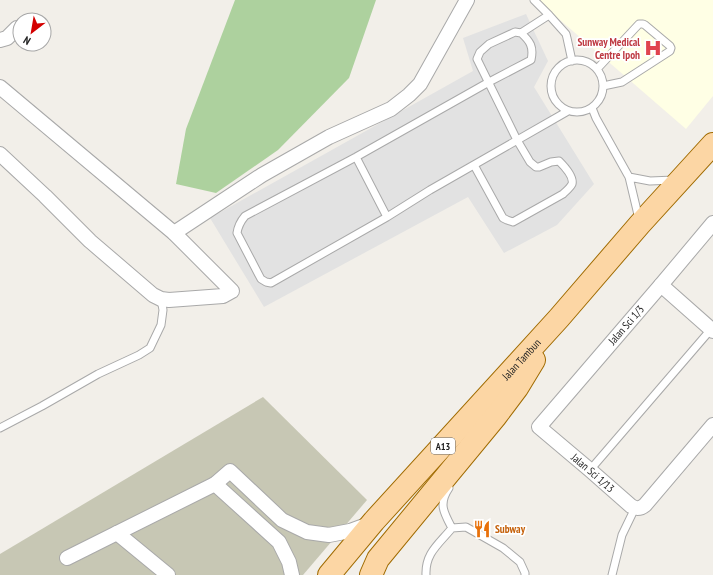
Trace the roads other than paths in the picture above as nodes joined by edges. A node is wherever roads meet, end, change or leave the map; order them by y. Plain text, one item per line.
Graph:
1 (467, 0) edge
2 (534, 0) edge
3 (549, 15) junction
4 (12, 33) edge
5 (521, 33) junction
6 (0, 40) edge
7 (572, 61) junction
8 (597, 69) junction
9 (489, 82) junction
10 (603, 86) junction
11 (0, 87) edge
12 (592, 108) junction
13 (568, 111) junction
14 (517, 140) junction
15 (713, 144) edge
16 (0, 154) edge
17 (356, 156) junction
18 (474, 165) junction
19 (629, 178) junction
20 (682, 179) junction
21 (387, 217) junction
22 (713, 222) edge
23 (640, 224) junction
24 (174, 234) junction
25 (661, 285) junction
26 (161, 299) junction
27 (559, 318) junction
28 (712, 329) edge
29 (713, 425) edge
30 (540, 427) joint
31 (0, 428) edge
32 (482, 433) junction
33 (467, 463) dead end
34 (590, 470) junction
35 (454, 481) dead end
36 (214, 484) junction
37 (634, 508) junction
38 (374, 521) junction
39 (452, 528) junction
40 (117, 533) junction
41 (67, 558) dead end
42 (168, 575) edge
43 (292, 575) edge
44 (329, 575) edge
45 (371, 575) edge
46 (426, 575) edge
47 (525, 575) edge
48 (612, 575) edge

1 - 24 street
2 - 3 lane
3 - 5 lane
3 - 7 lane
4 - 6 street
5 - 9 lane
5 - 9 lane
7 - 8 lane
7 - 13 lane
8 - 10 lane
8 - 10 lane
9 - 14 lane
9 - 17 lane
10 - 12 lane
11 - 24 street
12 - 13 lane
12 - 19 lane
13 - 14 lane
14 - 18 lane
14 - 18 lane
15 - 20 main road, Jalan Tambun / A13
16 - 26 street
17 - 21 lane
17 - 21 lane
18 - 21 lane
19 - 20 lane
19 - 23 lane
20 - 23 main road, Jalan Tambun / A13
22 - 25 street, Jalan Sci 1/3
23 - 27 main road, Jalan Tambun / A13
24 - 26 street
25 - 28 street
25 - 30 street, Jalan Sci 1/3
26 - 31 lane
27 - 32 main road
27 - 38 main road, Jalan Tambun / A13
28 - 34 lane
29 - 37 street
30 - 34 street, Jalan Sci 1/13
32 - 33 lane
32 - 45 main road
34 - 37 street, Jalan Sci 1/13
35 - 39 lane
36 - 38 street
36 - 40 street
36 - 43 street
37 - 48 lane
38 - 44 main road, Jalan Tambun / A13
39 - 46 lane
39 - 47 lane
40 - 41 street
40 - 42 street

